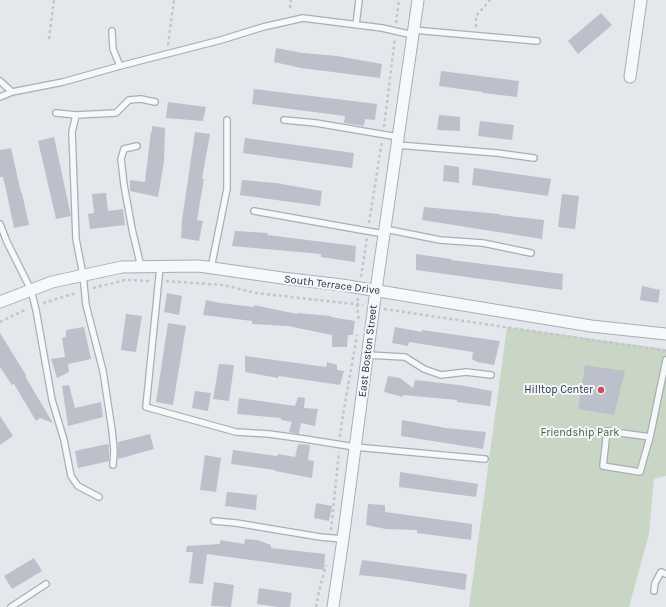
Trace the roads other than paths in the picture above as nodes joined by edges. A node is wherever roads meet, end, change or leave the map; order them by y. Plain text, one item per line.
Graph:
1 (359, 0) edge
2 (418, 0) edge
3 (641, 0) edge
4 (356, 25) junction
5 (112, 31) dead end
6 (413, 33) junction
7 (537, 41) dead end
8 (120, 66) junction
9 (630, 77) dead end
10 (0, 82) edge
11 (12, 92) junction
12 (0, 97) edge
13 (155, 102) dead end
14 (56, 113) dead end
15 (76, 115) junction
16 (227, 120) dead end
17 (284, 120) dead end
18 (397, 141) junction
19 (137, 146) dead end
20 (534, 158) dead end
21 (254, 211) dead end
22 (0, 224) edge
23 (384, 232) junction
24 (531, 253) dead end
25 (142, 267) junction
26 (160, 267) junction
27 (211, 268) junction
28 (83, 275) junction
29 (31, 290) junction
30 (376, 290) junction
31 (0, 302) edge
32 (666, 334) edge
33 (367, 354) junction
34 (666, 360) edge
35 (491, 375) dead end
36 (650, 437) junction
37 (355, 447) junction
38 (485, 459) dead end
39 (113, 464) dead end
40 (99, 497) dead end
41 (214, 521) dead end
42 (343, 539) junction
43 (666, 574) edge
44 (46, 584) dead end
45 (654, 591) dead end
46 (11, 607) edge
47 (333, 607) edge

1 - 4 lane
2 - 6 street, East Boston Street
3 - 9 street
4 - 6 lane
4 - 8 lane
5 - 8 lane
6 - 7 lane
6 - 18 street, East Boston Street
8 - 11 lane
10 - 11 lane
11 - 12 lane
13 - 15 lane
14 - 15 lane
15 - 28 lane
16 - 27 lane
17 - 18 lane
18 - 20 lane
18 - 23 street, East Boston Street
19 - 25 lane
21 - 23 lane
22 - 29 lane
23 - 24 lane
23 - 30 street, East Boston Street
25 - 26 street, South Terrace Drive
25 - 28 street, South Terrace Drive
26 - 27 street, South Terrace Drive
26 - 37 lane
27 - 30 street, South Terrace Drive
28 - 29 street, South Terrace Drive
28 - 39 lane
29 - 31 street, South Terrace Drive
29 - 40 lane
30 - 32 street, South Terrace Drive
30 - 33 street, East Boston Street
33 - 35 lane
33 - 37 street, East Boston Street
34 - 36 lane
36 - 36 lane
37 - 38 lane
37 - 42 street, East Boston Street
41 - 42 lane
42 - 47 street, East Boston Street
43 - 45 lane
44 - 46 lane

